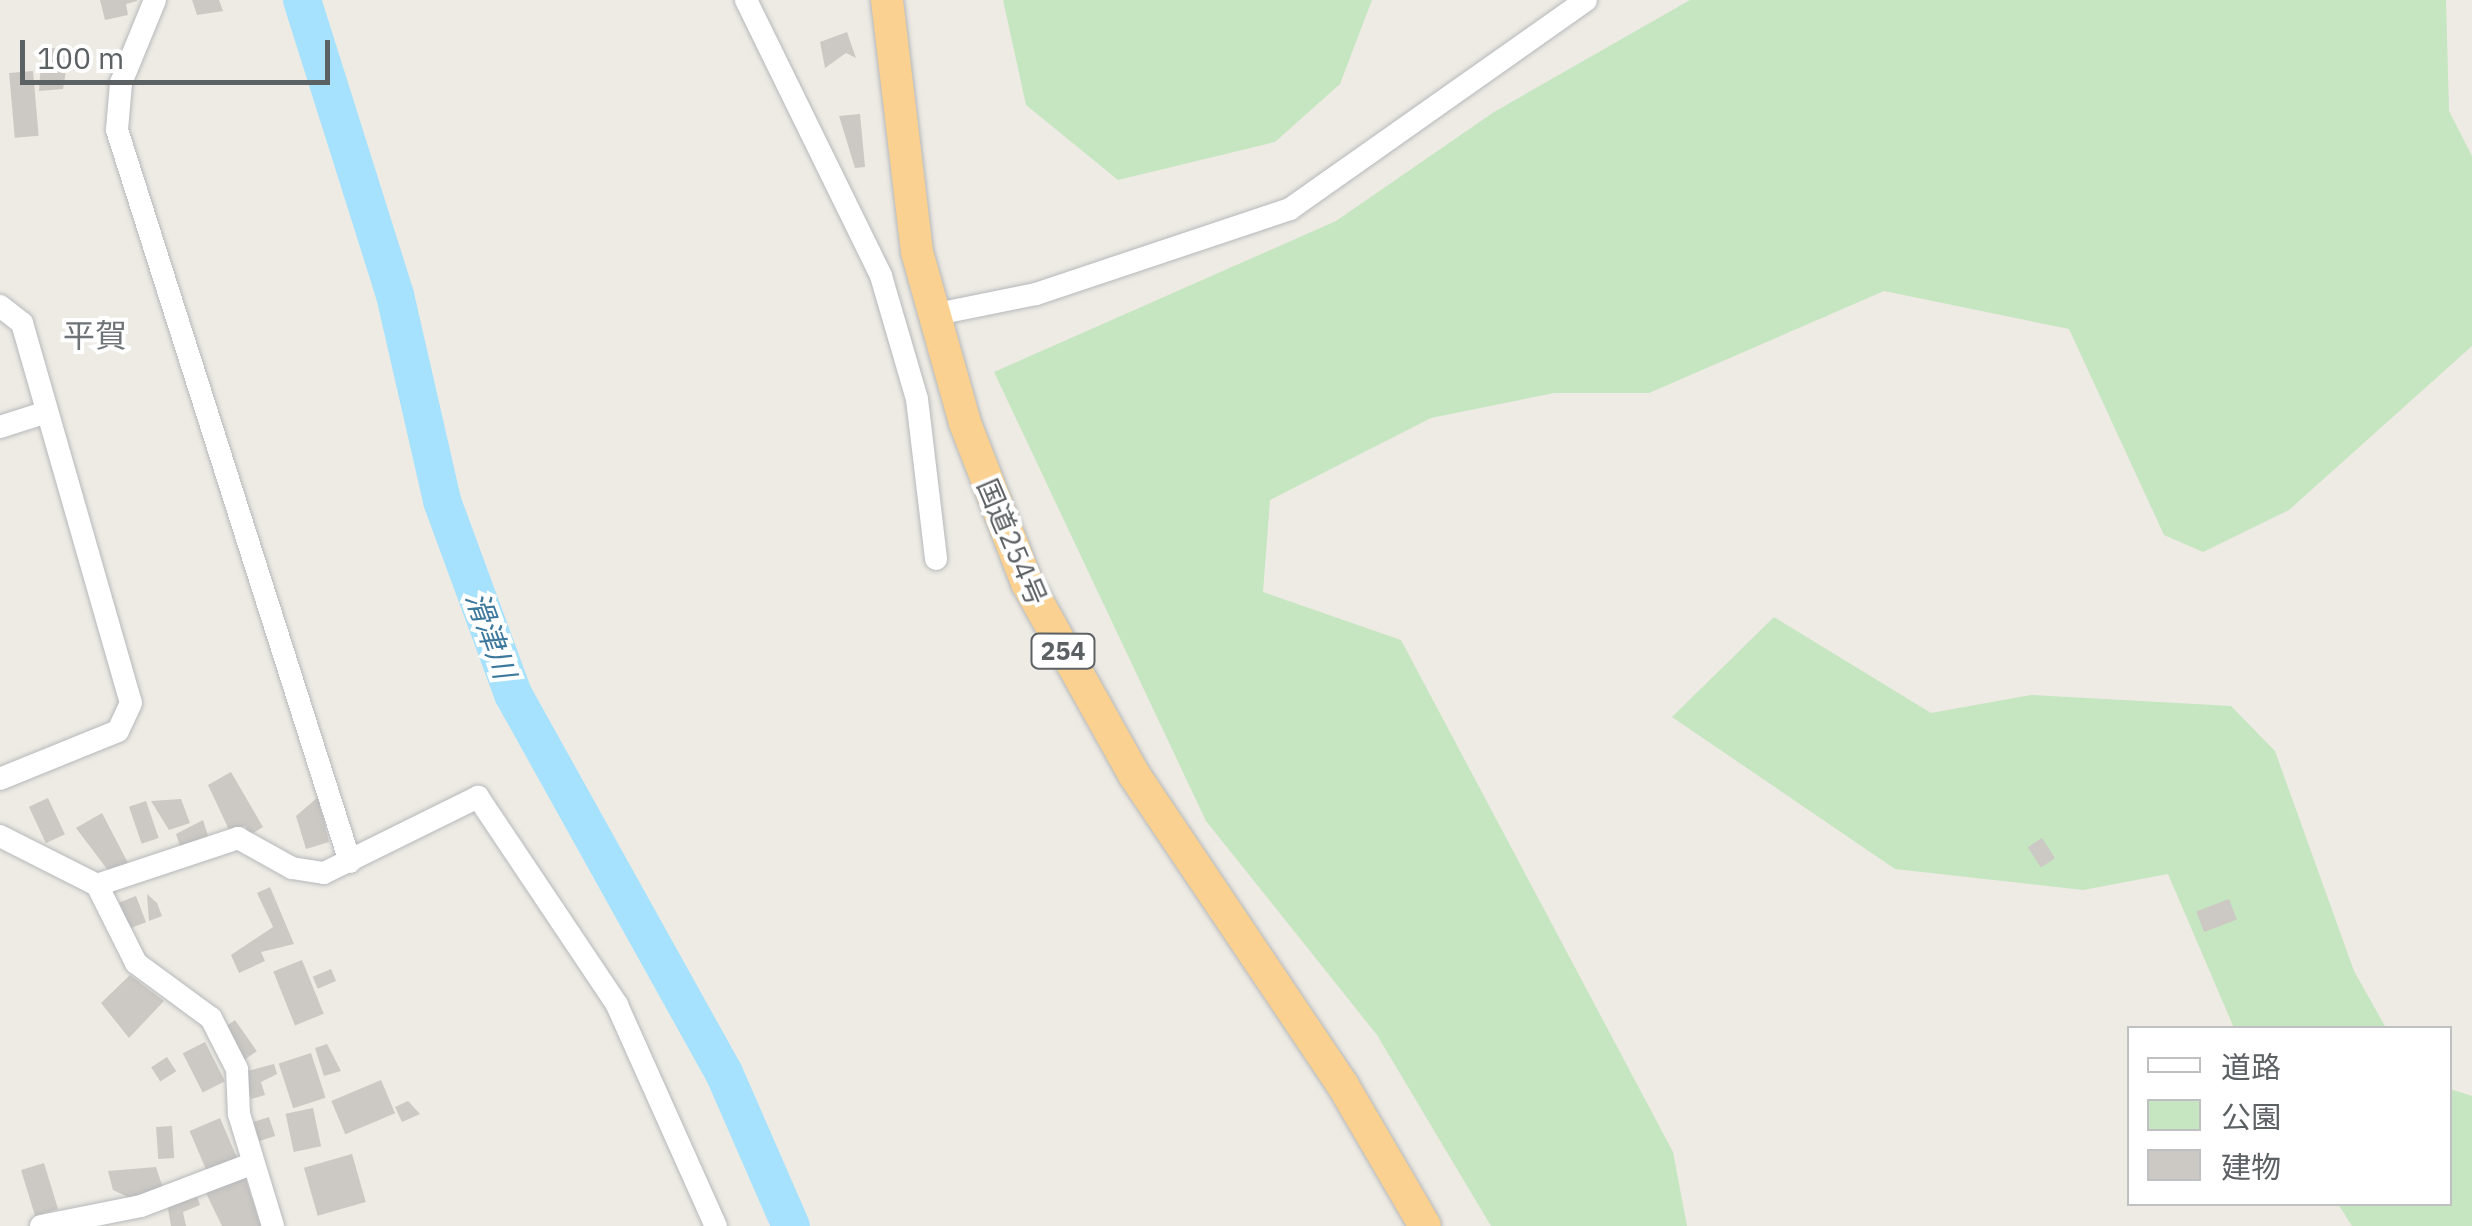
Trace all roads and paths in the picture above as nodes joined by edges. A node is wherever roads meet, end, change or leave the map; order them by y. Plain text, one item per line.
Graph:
1 (155, 0) edge
2 (746, 0) edge
3 (887, 0) edge
4 (1586, 0) edge
5 (0, 306) edge
6 (932, 315) junction
7 (47, 412) junction
8 (0, 426) edge
9 (936, 559) dead end
10 (0, 779) edge
11 (0, 836) edge
12 (350, 862) junction
13 (97, 886) junction
14 (251, 1164) junction
15 (41, 1226) edge
16 (273, 1226) edge
17 (716, 1226) edge
18 (1425, 1226) edge

1 - 12 street
2 - 9 street
3 - 6 highway, 国道254号 / 254
4 - 6 street
5 - 7 street
6 - 18 highway, 国道254号 / 254
7 - 8 street
7 - 10 street
11 - 13 street
12 - 13 street
12 - 17 street
13 - 14 street
14 - 15 street
14 - 16 street

